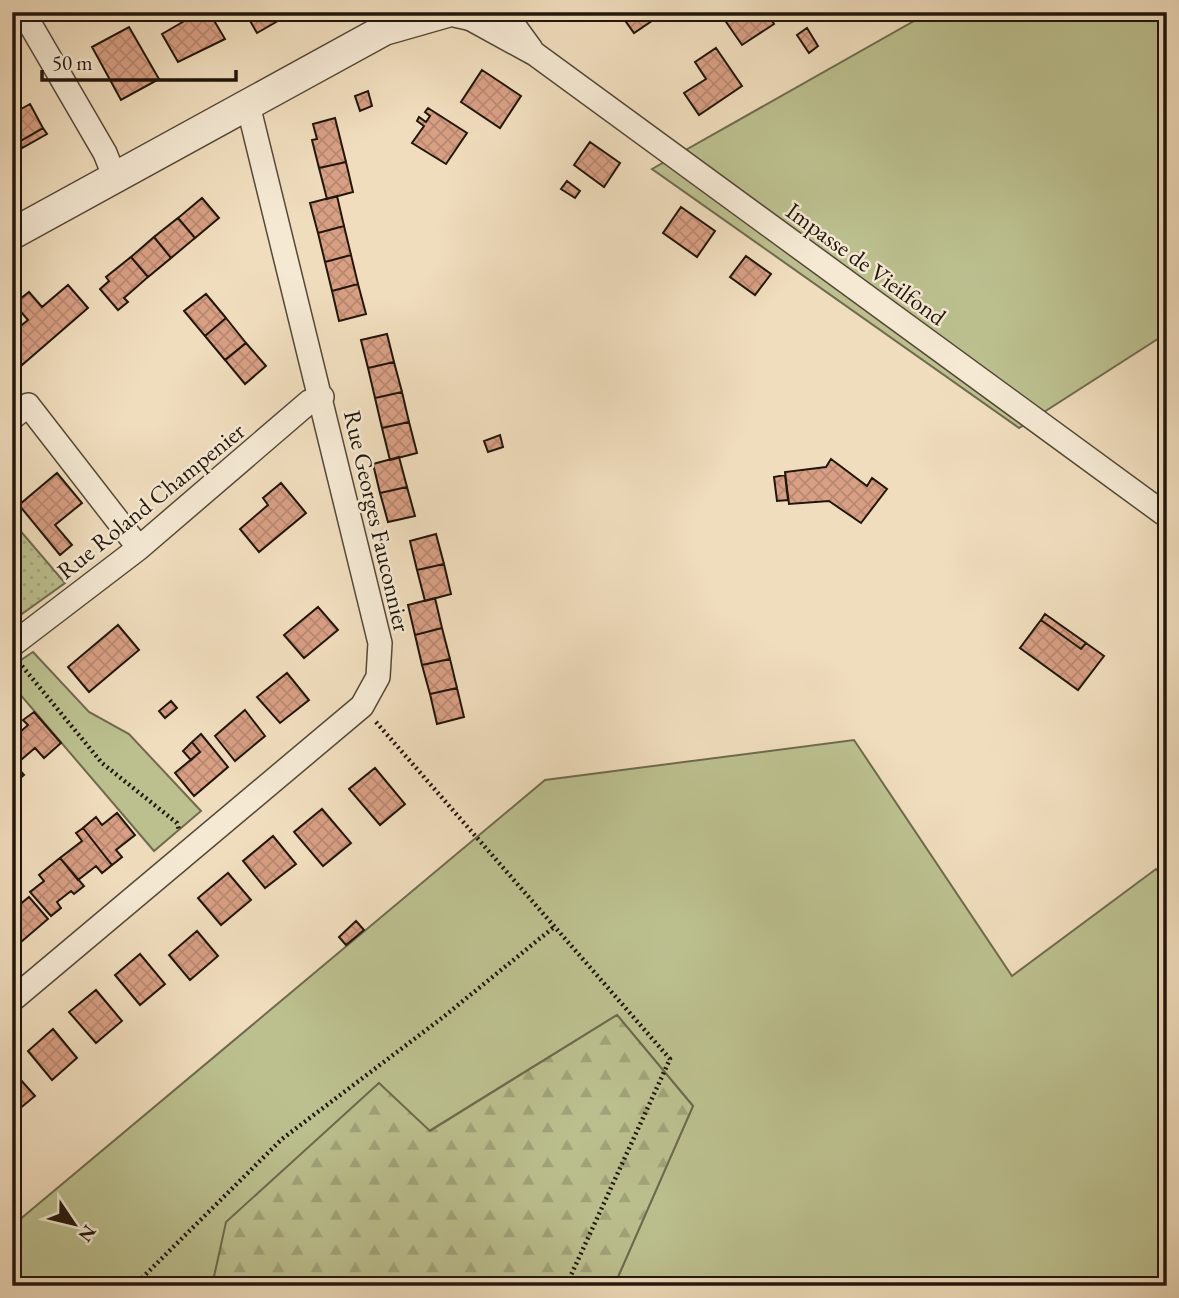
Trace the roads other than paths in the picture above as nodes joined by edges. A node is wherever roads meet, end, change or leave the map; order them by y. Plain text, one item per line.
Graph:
1 (23, 12) edge
2 (504, 12) edge
3 (462, 13) edge
4 (393, 21) edge
5 (535, 54) junction
6 (246, 106) junction
7 (115, 178) junction
8 (12, 234) edge
9 (322, 397) junction
10 (12, 418) edge
11 (1167, 516) edge
12 (139, 548) junction
13 (16, 654) edge
14 (12, 1000) edge

1 - 7 street
2 - 5 street, Impasse de Vieilfond
3 - 4 street
3 - 5 street, Impasse de Vieilfond
4 - 6 street
5 - 11 street, Impasse de Vieilfond
6 - 7 street
6 - 9 street, Rue Georges Fauconnier
7 - 8 street
9 - 12 street, Rue Roland Champenier
9 - 14 street, Rue Georges Fauconnier
10 - 12 street
12 - 13 street, Rue Roland Champenier

